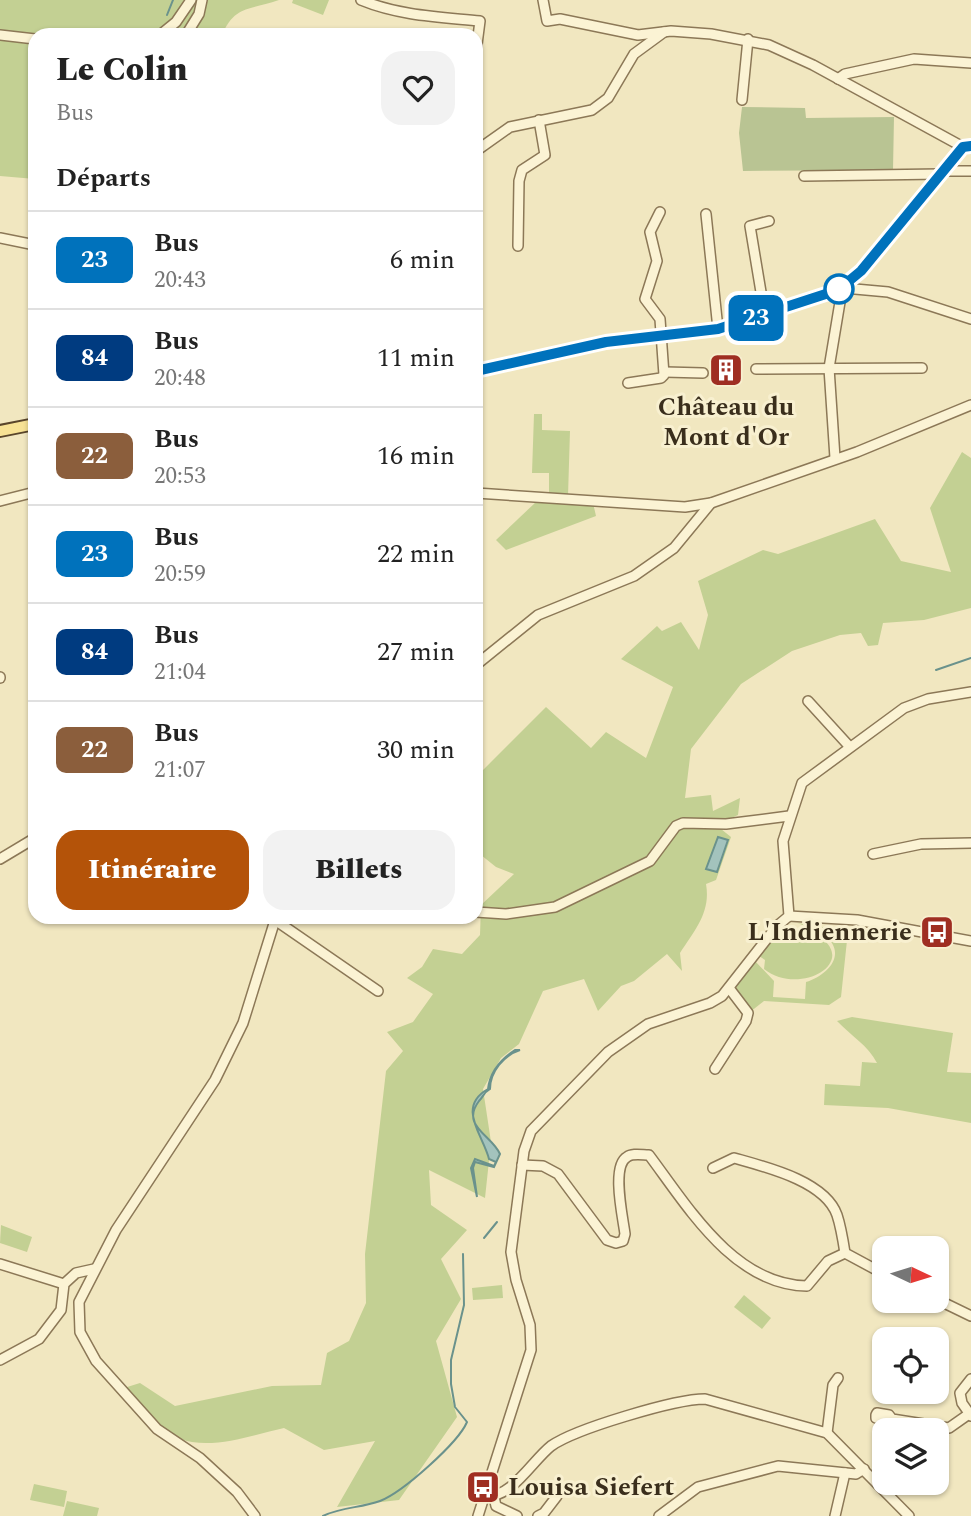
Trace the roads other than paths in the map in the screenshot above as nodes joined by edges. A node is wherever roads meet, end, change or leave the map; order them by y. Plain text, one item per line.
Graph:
1 (191, 0) edge
2 (202, 0) edge
3 (361, 0) edge
4 (544, 0) edge
5 (169, 28) edge
6 (190, 28) edge
7 (479, 28) edge
8 (664, 32) junction
9 (638, 35) junction
10 (0, 36) edge
11 (28, 38) edge
12 (748, 39) junction
13 (634, 54) junction
14 (971, 63) edge
15 (838, 79) junction
16 (742, 100) dead end
17 (540, 120) junction
18 (483, 146) edge
19 (967, 146) edge
20 (942, 171) junction
21 (971, 172) edge
22 (804, 176) dead end
23 (660, 212) dead end
24 (706, 214) dead end
25 (769, 221) dead end
26 (0, 239) edge
27 (28, 244) edge
28 (518, 246) dead end
29 (848, 282) junction
30 (838, 290) junction
31 (765, 316) junction
32 (971, 319) edge
33 (718, 329) junction
34 (663, 336) junction
35 (829, 368) junction
36 (922, 368) dead end
37 (483, 369) edge
38 (756, 369) dead end
39 (665, 372) junction
40 (703, 373) dead end
41 (628, 383) dead end
42 (971, 405) edge
43 (28, 425) edge
44 (0, 431) edge
45 (835, 458) junction
46 (483, 493) edge
47 (28, 494) edge
48 (0, 501) edge
49 (711, 503) junction
50 (483, 659) edge
51 (971, 692) edge
52 (812, 705) dead end
53 (849, 746) junction
54 (789, 816) junction
55 (28, 842) edge
56 (971, 843) edge
57 (873, 854) dead end
58 (0, 859) edge
59 (483, 913) edge
60 (789, 916) junction
61 (274, 924) edge
62 (284, 924) edge
63 (971, 942) edge
64 (729, 988) junction
65 (378, 990) dead end
66 (715, 1069) dead end
67 (522, 1165) junction
68 (713, 1168) dead end
69 (845, 1253) junction
70 (0, 1264) edge
71 (872, 1268) edge
72 (94, 1269) junction
73 (64, 1284) junction
74 (949, 1305) edge
75 (971, 1316) edge
76 (0, 1360) edge
77 (838, 1378) dead end
78 (971, 1378) edge
79 (970, 1415) edge
80 (949, 1428) edge
81 (827, 1433) junction
82 (864, 1469) junction
83 (845, 1473) junction
84 (557, 1496) dead end
85 (489, 1497) junction
86 (255, 1516) edge
87 (478, 1516) edge
88 (517, 1516) edge
89 (538, 1516) edge
90 (659, 1516) edge
91 (835, 1516) edge
92 (909, 1516) edge

1 - 5 street
2 - 6 street
3 - 7 street
4 - 9 street
8 - 9 street
8 - 12 street
8 - 13 street
9 - 13 street
10 - 11 street
12 - 15 street
12 - 16 street
13 - 17 street
14 - 15 street
15 - 19 street
17 - 18 street
17 - 28 street
19 - 20 main road
20 - 21 street
20 - 22 street
20 - 29 main road
23 - 34 street
24 - 33 street
25 - 31 street
26 - 27 street
29 - 30 main road
29 - 32 street
30 - 31 main road
30 - 35 street
31 - 33 main road
33 - 34 main road
34 - 37 main road
34 - 39 street
35 - 36 street
35 - 38 street
35 - 45 street
39 - 40 street
39 - 41 street
42 - 45 street
43 - 44 main road
45 - 49 street
46 - 49 street
47 - 48 street
49 - 50 street
51 - 53 street
52 - 53 street
53 - 54 street
54 - 59 street
54 - 60 street
55 - 58 street
56 - 57 street
60 - 63 street
60 - 64 street
61 - 72 street
62 - 65 street
64 - 66 street
64 - 67 street
67 - 69 street
67 - 85 street
68 - 69 street
69 - 71 street
70 - 73 street
72 - 73 street
72 - 86 street
73 - 76 street
74 - 75 street
77 - 81 street
78 - 79 street
79 - 80 street
81 - 82 street
81 - 85 street
82 - 83 street
82 - 92 street
83 - 90 street
83 - 91 street
84 - 89 street
85 - 87 street
85 - 88 street

